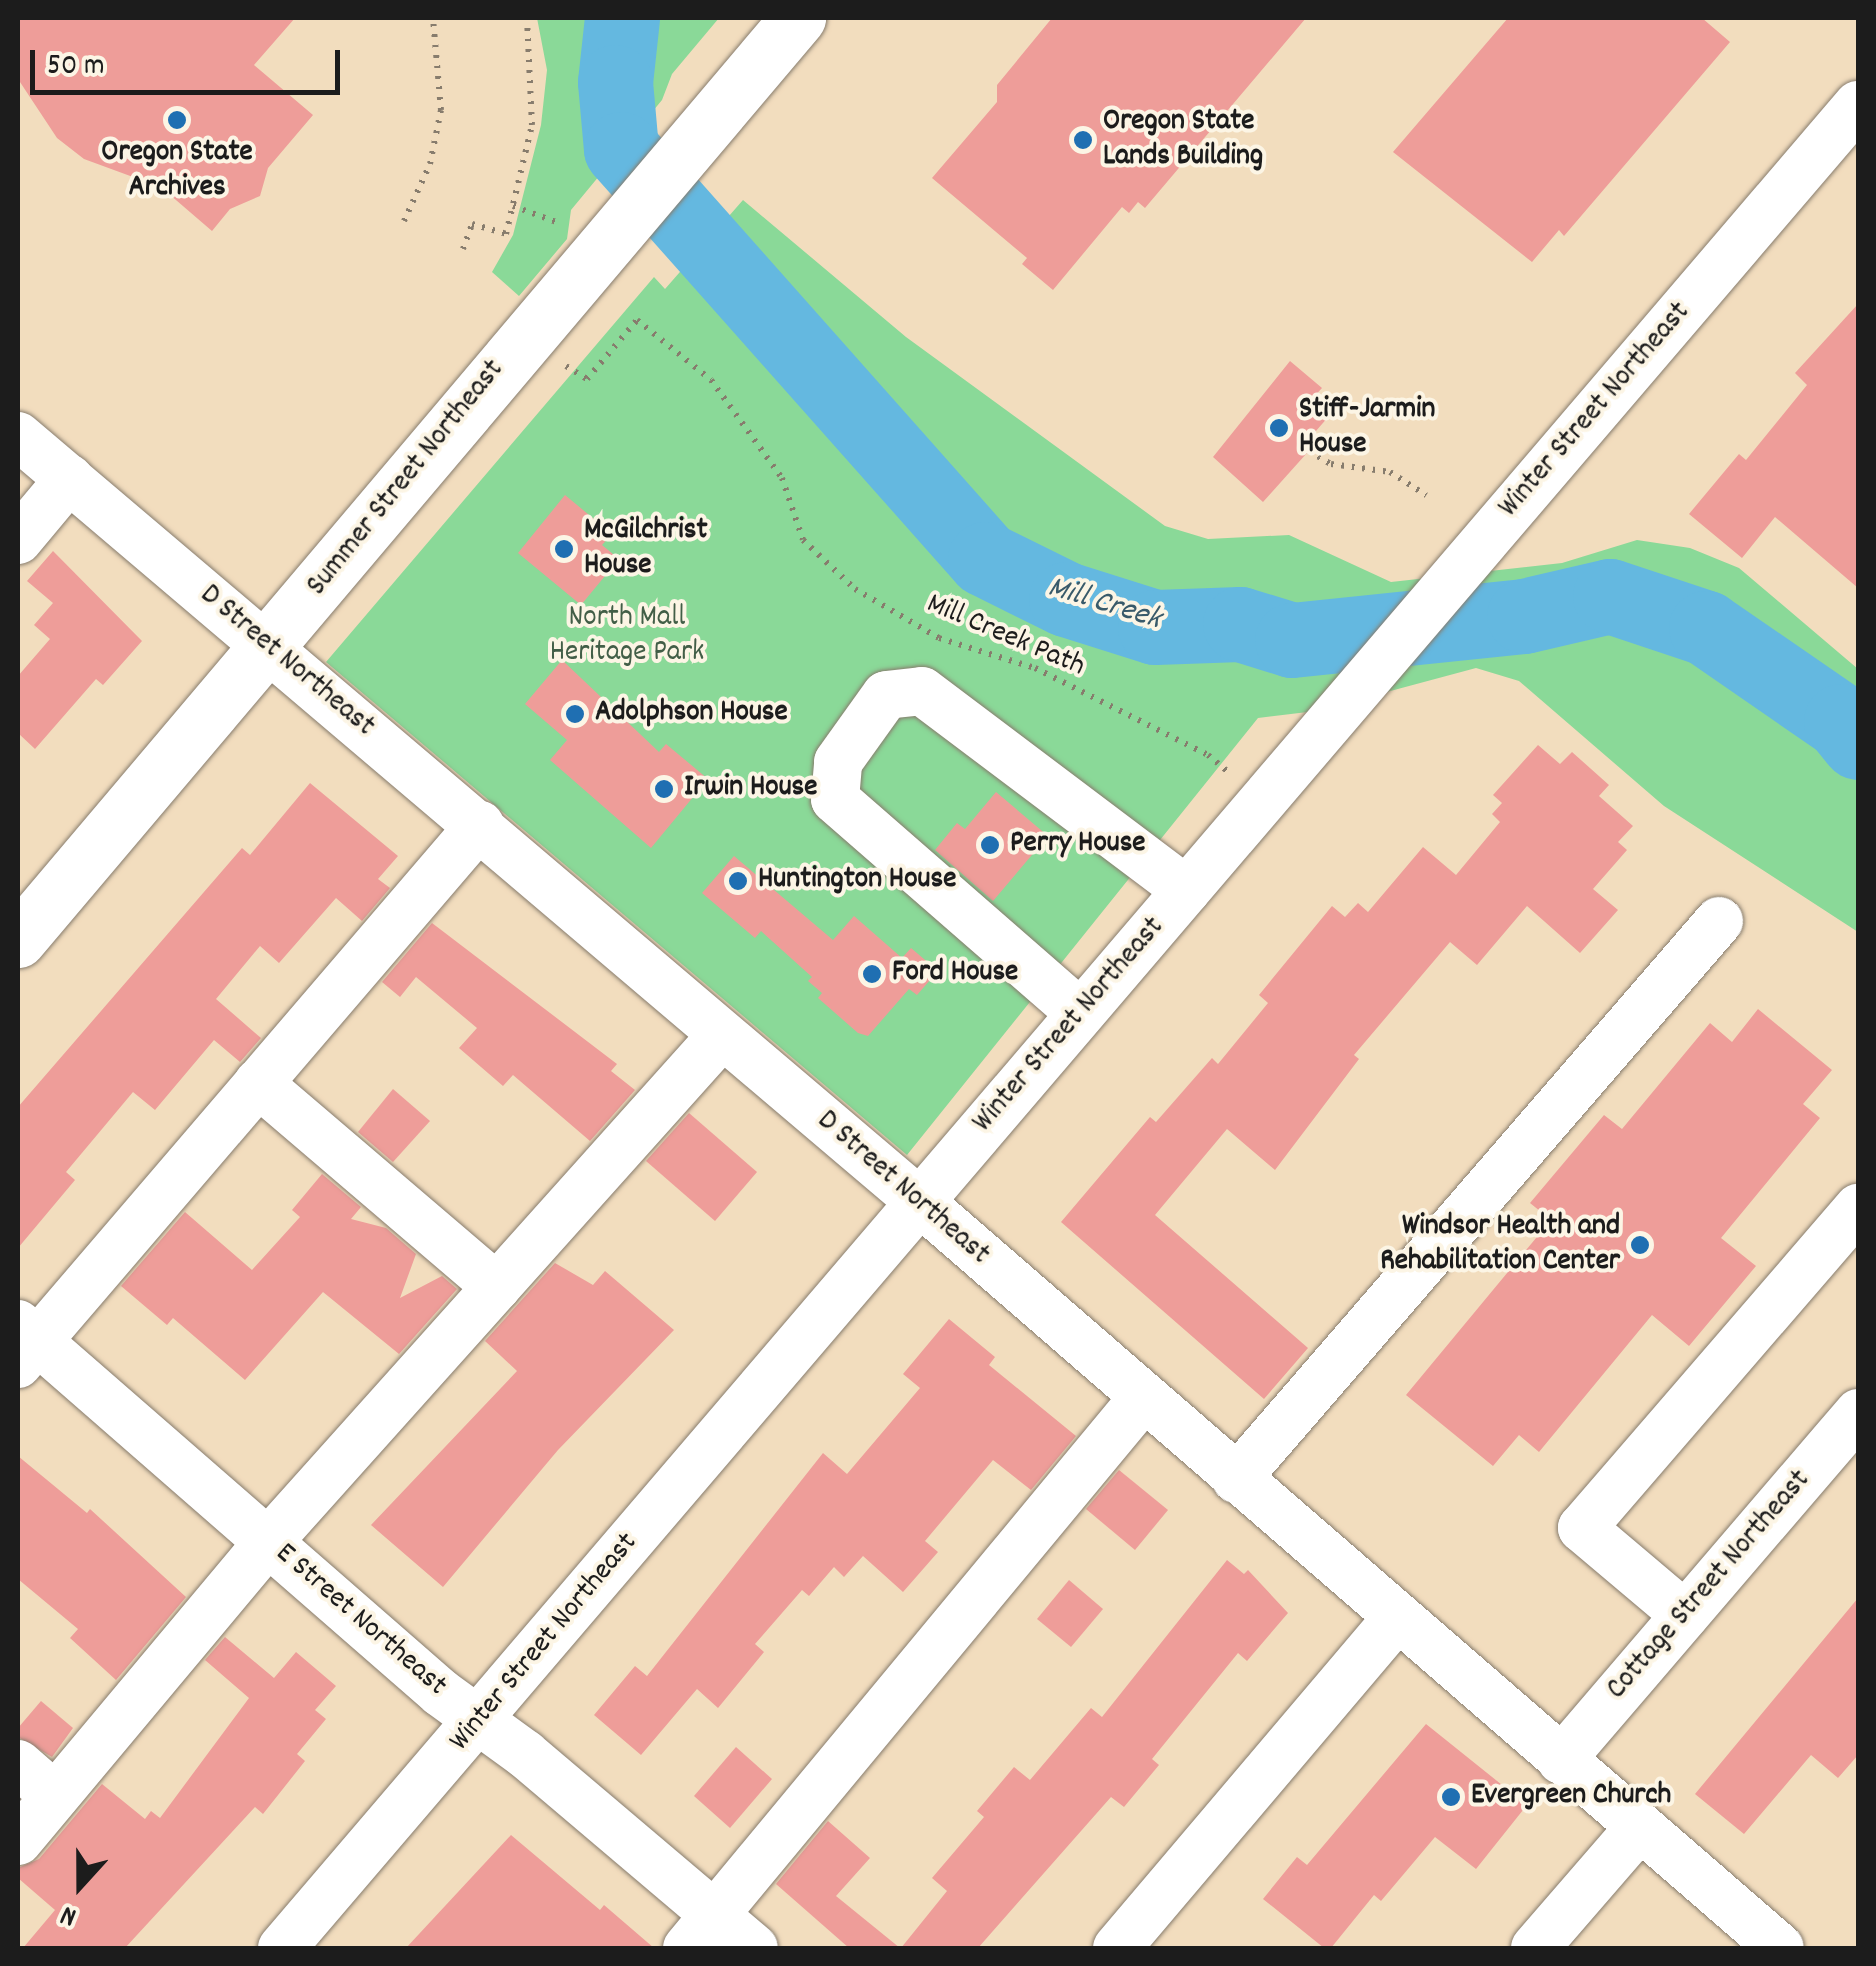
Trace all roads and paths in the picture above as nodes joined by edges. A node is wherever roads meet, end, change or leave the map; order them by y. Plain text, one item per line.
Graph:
1 (433, 18) edge
2 (527, 18) edge
3 (798, 18) edge
4 (1858, 105) edge
5 (513, 206) junction
6 (404, 221) dead end
7 (580, 235) junction
8 (463, 249) dead end
9 (522, 340) junction
10 (18, 436) edge
11 (1309, 451) dead end
12 (69, 480) junction
13 (1426, 495) dead end
14 (18, 540) edge
15 (269, 649) junction
16 (1263, 800) junction
17 (480, 824) junction
18 (1186, 890) junction
19 (1719, 921) dead end
20 (18, 940) edge
21 (1080, 1013) junction
22 (721, 1036) junction
23 (258, 1083) junction
24 (920, 1202) junction
25 (1858, 1208) edge
26 (497, 1287) junction
27 (24, 1343) edge
28 (1143, 1398) junction
29 (1858, 1413) edge
30 (1236, 1479) junction
31 (268, 1542) junction
32 (1685, 1616) junction
33 (1397, 1618) junction
34 (480, 1722) junction
35 (1561, 1760) junction
36 (18, 1764) edge
37 (55, 1796) junction
38 (1640, 1828) junction
39 (18, 1841) edge
40 (701, 1932) edge
41 (282, 1948) edge
42 (754, 1948) edge
43 (1117, 1948) edge
44 (1535, 1948) edge
45 (1780, 1948) edge

1 - 6 path
2 - 5 path
3 - 7 main road, Summer Street Northeast
4 - 16 street, Winter Street Northeast
5 - 7 path
5 - 8 path
7 - 9 main road, Summer Street Northeast
9 - 15 main road, Summer Street Northeast
9 - 16 path, Mill Creek Path
10 - 12 street, D Street Northeast
11 - 13 path
12 - 14 street
12 - 15 street, D Street Northeast
15 - 17 street, D Street Northeast
15 - 20 main road, Summer Street Northeast
16 - 18 street, Winter Street Northeast
17 - 22 street, D Street Northeast
17 - 23 street
18 - 21 street, Winter Street Northeast
18 - 21 street
19 - 30 street
21 - 24 street, Winter Street Northeast
22 - 24 street, D Street Northeast
22 - 26 street
23 - 26 street
23 - 27 street
24 - 28 street, D Street Northeast
24 - 34 street, Winter Street Northeast
25 - 32 street
26 - 31 street
27 - 31 street, E Street Northeast
28 - 30 street, D Street Northeast
28 - 40 street
29 - 32 street, Cottage Street Northeast
30 - 33 street, D Street Northeast
31 - 34 street, E Street Northeast
31 - 37 street
32 - 35 street, Cottage Street Northeast
33 - 35 street, D Street Northeast
33 - 43 street
34 - 40 street, E Street Northeast
34 - 41 street, Winter Street Northeast
35 - 38 street, D Street Northeast
36 - 37 street
37 - 39 street
38 - 44 street
38 - 45 street, D Street Northeast
40 - 42 street, E Street Northeast

